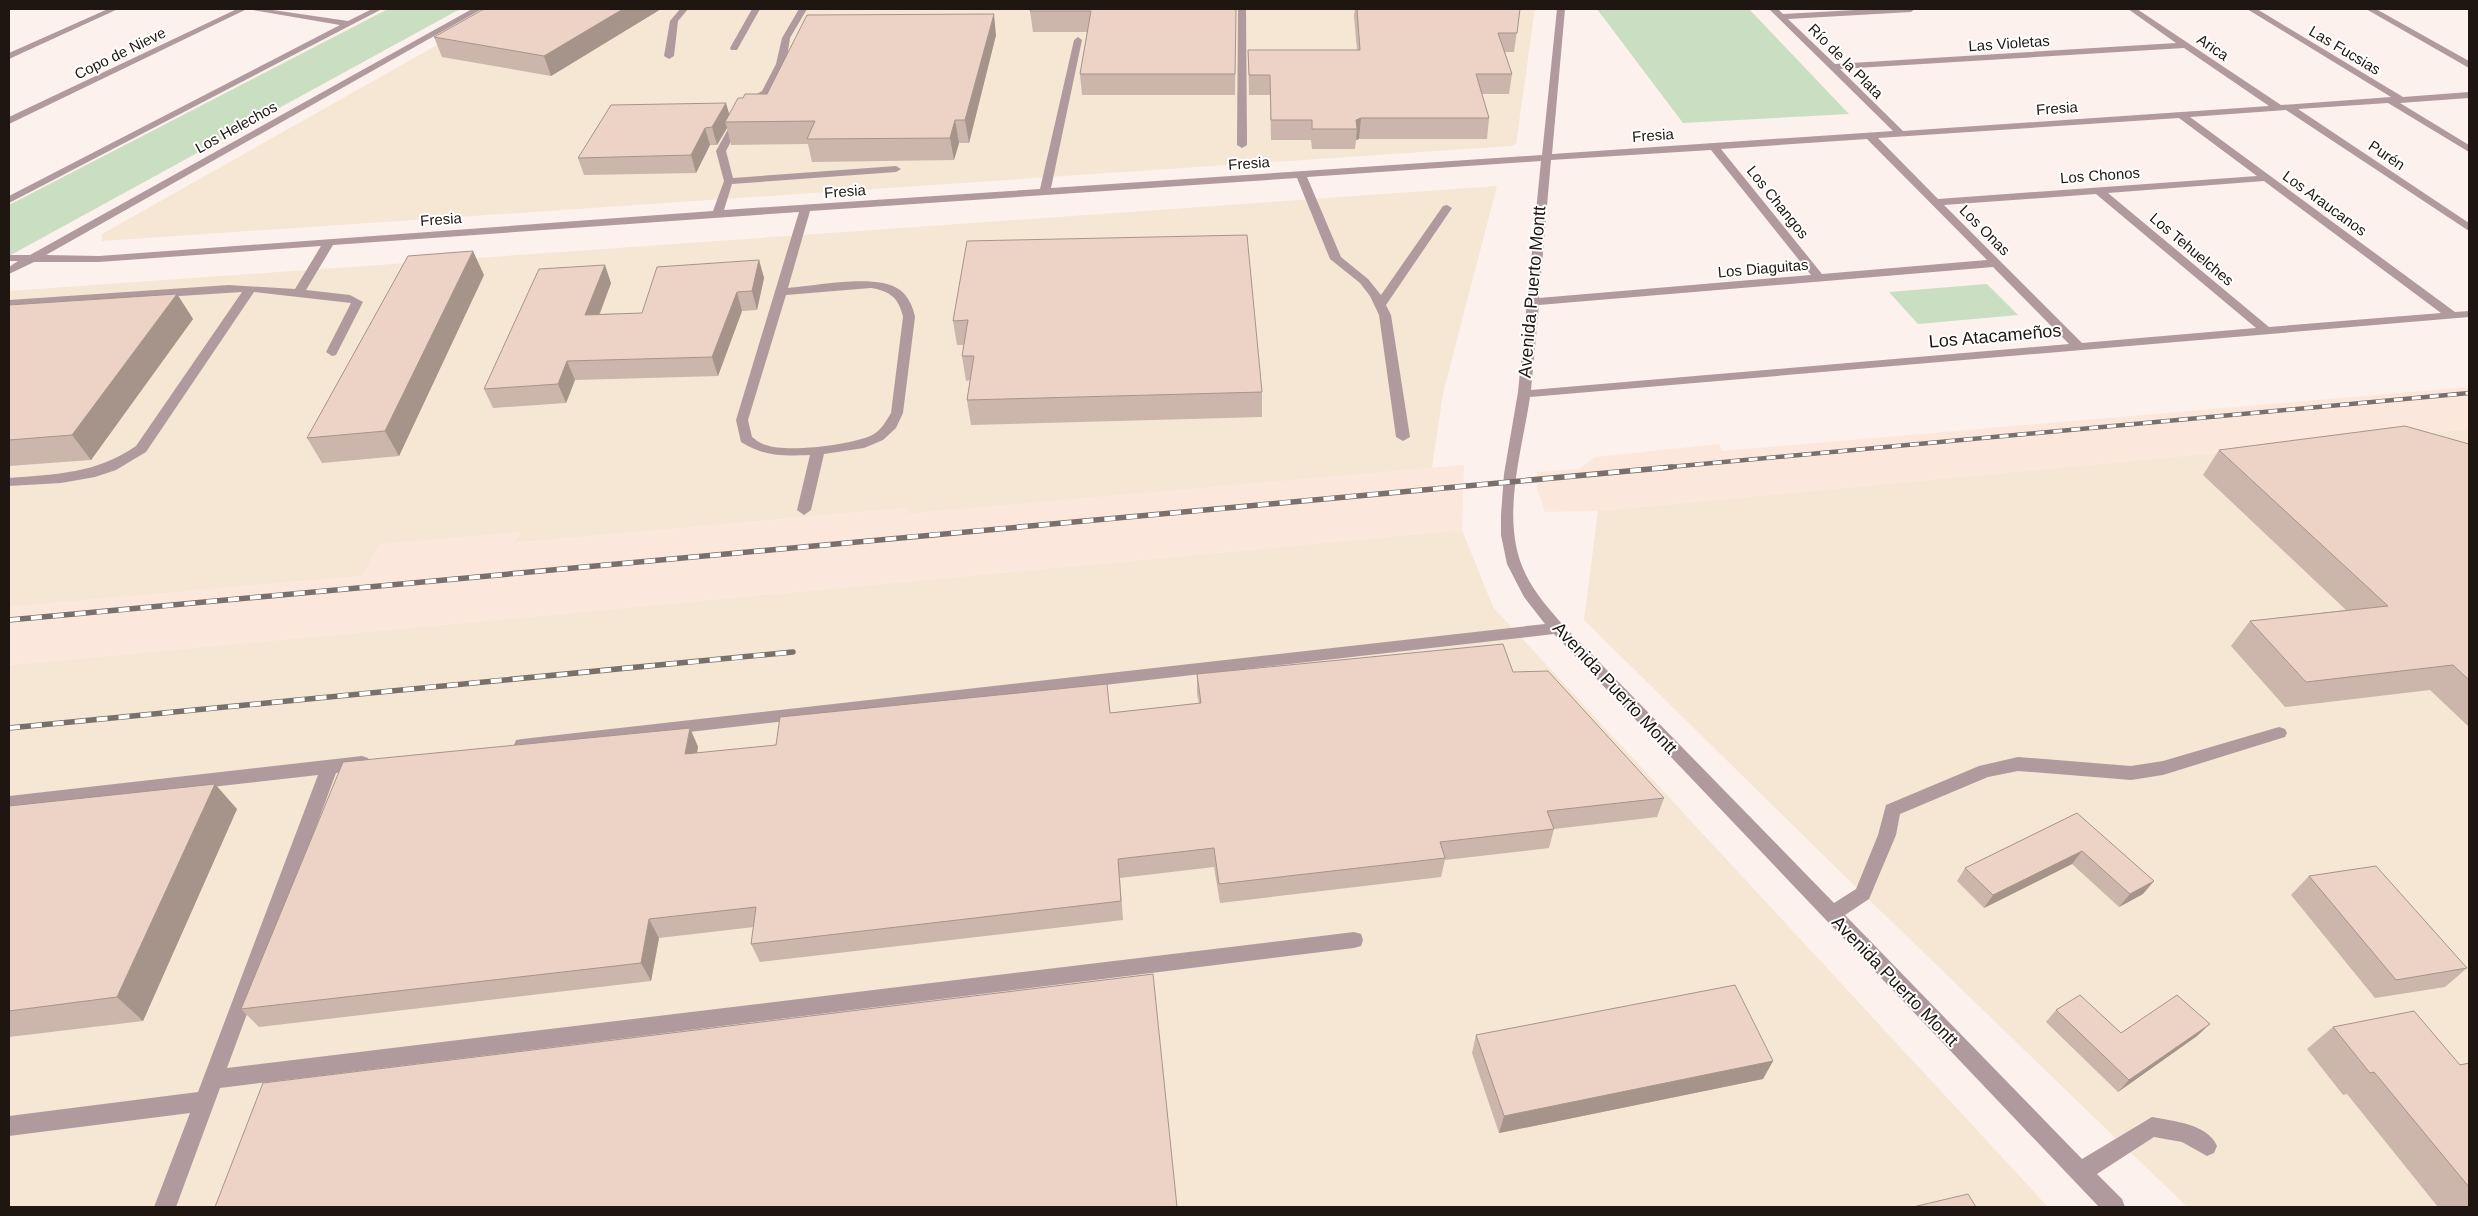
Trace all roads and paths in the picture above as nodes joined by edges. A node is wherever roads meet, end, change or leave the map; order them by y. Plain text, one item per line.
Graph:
1 (114, 9) edge
2 (243, 9) edge
3 (251, 9) edge
4 (378, 9) edge
5 (478, 9) edge
6 (684, 9) edge
7 (756, 9) edge
8 (803, 9) edge
9 (1242, 9) edge
10 (1561, 9) edge
11 (1773, 9) edge
12 (1911, 9) edge
13 (2132, 9) edge
14 (2251, 9) edge
15 (2370, 9) edge
16 (1781, 16) junction
17 (348, 24) junction
18 (1078, 40) edge
19 (2186, 45) junction
20 (734, 48) dead end
21 (9, 56) edge
22 (669, 56) dead end
23 (2469, 64) edge
24 (1833, 67) junction
25 (2469, 95) edge
26 (2394, 100) junction
27 (2284, 107) junction
28 (2180, 114) junction
29 (9, 121) edge
30 (1900, 133) junction
31 (1869, 135) junction
32 (1242, 145) dead end
33 (1713, 146) junction
34 (2469, 149) edge
35 (1544, 157) junction
36 (896, 169) edge
37 (1301, 174) junction
38 (2266, 178) junction
39 (729, 181) junction
40 (2098, 190) junction
41 (1045, 192) junction
42 (9, 200) edge
43 (1936, 202) junction
44 (805, 208) junction
45 (1446, 208) dead end
46 (718, 214) junction
47 (2469, 228) edge
48 (329, 242) junction
49 (9, 258) edge
50 (30, 259) junction
51 (1996, 263) junction
52 (9, 271) edge
53 (1819, 278) junction
54 (250, 288) junction
55 (299, 292) junction
56 (782, 292) junction
57 (1532, 302) junction
58 (9, 304) edge
59 (1380, 305) junction
60 (2469, 314) edge
61 (2452, 315) junction
62 (2266, 331) junction
63 (2079, 347) junction
64 (332, 352) dead end
65 (1524, 394) junction
66 (1403, 437) dead end
67 (818, 451) junction
68 (9, 482) edge
69 (804, 510) dead end
70 (1557, 628) junction
71 (2279, 733) dead end
72 (508, 746) edge
73 (380, 761) edge
74 (330, 766) junction
75 (9, 803) edge
76 (1832, 914) junction
77 (1354, 940) dead end
78 (213, 1079) junction
79 (205, 1101) junction
80 (9, 1126) edge
81 (2207, 1146) dead end
82 (2080, 1172) junction
83 (166, 1207) edge
84 (2114, 1207) edge

1 - 21 street
2 - 29 street, Copo de Nieve
3 - 17 street
4 - 17 street
5 - 50 street, Los Helechos
6 - 22 street
7 - 20 street
8 - 39 street
9 - 32 street
10 - 35 street, Avenida Puerto Montt
11 - 16 street, Río de la Plata
12 - 16 street
13 - 19 street, Arica
14 - 26 street, Las Fucsias
15 - 23 street
16 - 24 street, Río de la Plata
17 - 42 street
18 - 41 street
19 - 24 street, Las Violetas
19 - 27 street, Arica
24 - 30 street, Río de la Plata
25 - 26 street, Fresia
26 - 27 street, Fresia
26 - 34 street, Las Fucsias
27 - 28 street, Fresia
27 - 47 street, Purén
28 - 30 street, Fresia
28 - 38 street, Los Araucanos
30 - 31 street, Fresia
31 - 33 street, Fresia
31 - 43 street, Los Onas
33 - 35 street, Fresia
33 - 53 street, Los Changos
35 - 37 street, Fresia
35 - 57 street, Avenida Puerto Montt
36 - 39 street
37 - 41 street, Fresia
37 - 59 street
38 - 40 street, Los Chonos
38 - 61 street, Los Araucanos
39 - 46 street
40 - 43 street, Los Chonos
40 - 62 street, Los Tehuelches
41 - 44 street, Fresia
43 - 51 street, Los Onas
44 - 46 street, Fresia
44 - 56 street
45 - 59 street
46 - 48 street, Fresia
48 - 50 street, Fresia
48 - 55 street
49 - 50 street, Fresia
50 - 52 street, Los Helechos
51 - 53 street, Los Diaguitas
51 - 63 street, Los Onas
53 - 57 street, Los Diaguitas
54 - 55 street
54 - 58 street
54 - 68 street
55 - 64 street
56 - 67 street
56 - 67 street
57 - 65 street, Avenida Puerto Montt
59 - 66 street
60 - 61 street, Los Atacameños
61 - 62 street, Los Atacameños
62 - 63 street, Los Atacameños
63 - 65 street, Los Atacameños
65 - 70 street, Avenida Puerto Montt
67 - 69 street
70 - 72 street
70 - 76 street, Avenida Puerto Montt
71 - 76 street
73 - 74 street
74 - 75 street
74 - 78 street
76 - 82 street, Avenida Puerto Montt
77 - 78 street
78 - 79 street
79 - 80 street
79 - 83 street
81 - 82 street
82 - 84 street, Avenida Puerto Montt

